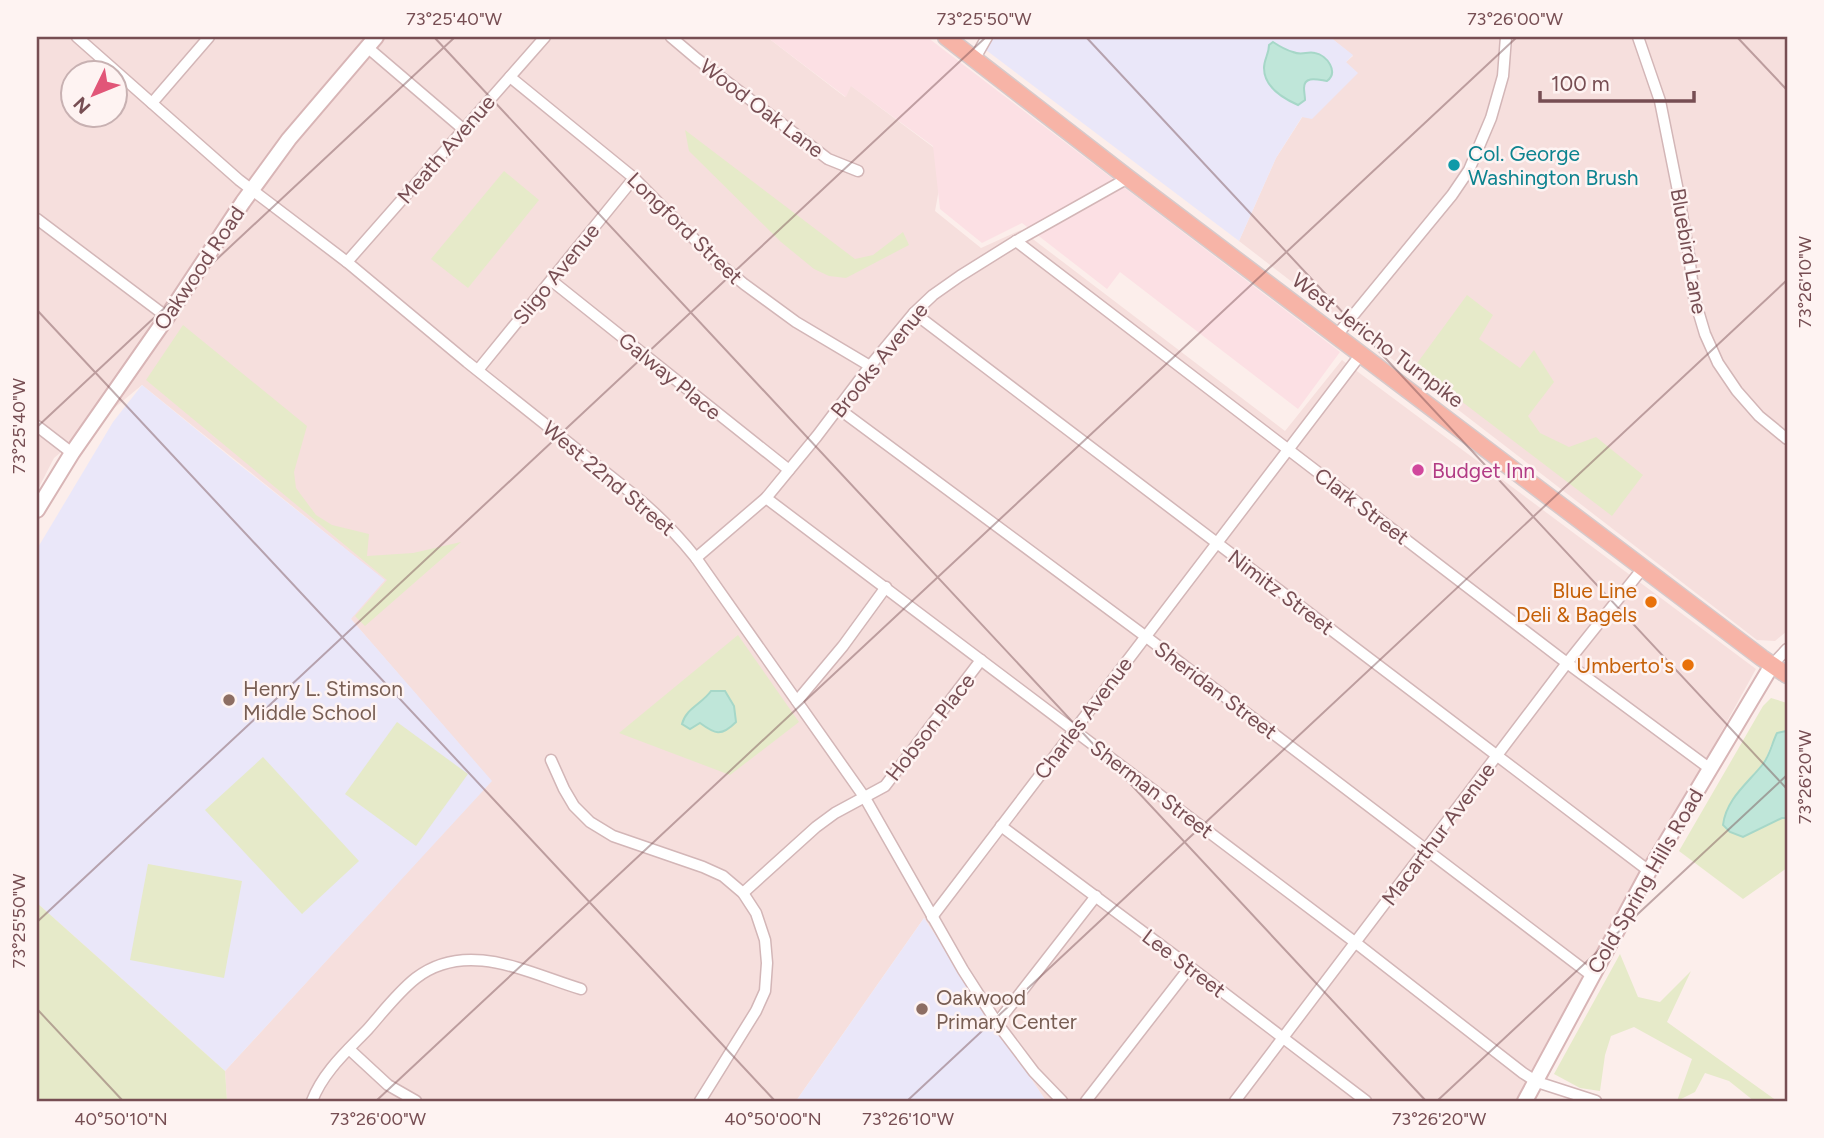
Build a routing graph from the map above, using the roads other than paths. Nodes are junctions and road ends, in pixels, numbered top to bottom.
1 (77, 37) edge
2 (209, 37) edge
3 (545, 37) edge
4 (671, 37) edge
5 (946, 37) edge
6 (986, 37) edge
7 (1506, 37) edge
8 (1638, 37) edge
9 (372, 42) edge
10 (975, 58) junction
11 (510, 77) junction
12 (152, 103) junction
13 (463, 129) junction
14 (858, 172) dead end
15 (1128, 177) junction
16 (634, 178) junction
17 (252, 190) junction
18 (37, 219) edge
19 (1016, 241) junction
20 (347, 262) junction
21 (552, 281) junction
22 (914, 313) junction
23 (167, 317) junction
24 (1337, 335) junction
25 (1361, 354) junction
26 (870, 366) junction
27 (478, 370) junction
28 (839, 409) junction
29 (37, 426) edge
30 (1787, 439) edge
31 (1288, 450) junction
32 (72, 453) junction
33 (789, 470) junction
34 (766, 498) junction
35 (37, 510) edge
36 (1216, 543) junction
37 (696, 558) junction
38 (1643, 568) junction
39 (886, 587) junction
40 (1145, 636) junction
41 (1787, 649) edge
42 (981, 660) junction
43 (1567, 663) junction
44 (1772, 665) junction
45 (1787, 675) edge
46 (797, 701) junction
47 (1074, 730) junction
48 (1497, 756) junction
49 (551, 760) dead end
50 (1709, 768) junction
51 (865, 798) junction
52 (1001, 826) junction
53 (1427, 850) junction
54 (1649, 871) junction
55 (743, 893) junction
56 (1096, 896) junction
57 (932, 916) junction
58 (1356, 943) junction
59 (1190, 967) junction
60 (1591, 975) junction
61 (581, 989) dead end
62 (997, 1023) junction
63 (1283, 1039) junction
64 (349, 1049) junction
65 (1537, 1082) junction
66 (312, 1101) edge
67 (416, 1101) edge
68 (700, 1101) edge
69 (1062, 1101) edge
70 (1086, 1101) edge
71 (1236, 1101) edge
72 (1366, 1101) edge
73 (1525, 1101) edge
74 (1596, 1101) edge

1 - 12 street, West 22nd Street
2 - 12 street
3 - 11 street, Meath Avenue
4 - 14 street, Wood Oak Lane
5 - 10 main road, West Jericho Turnpike
6 - 10 street
7 - 24 street
8 - 30 street, Bluebird Lane
9 - 13 street
9 - 17 main road, Oakwood Road
10 - 15 main road, West Jericho Turnpike
11 - 13 street, Meath Avenue
11 - 16 street, Longford Street
12 - 17 street, West 22nd Street
13 - 20 street, Meath Avenue
15 - 19 street, Brooks Avenue
15 - 24 main road, West Jericho Turnpike
16 - 21 street, Sligo Avenue
16 - 26 street, Longford Street
17 - 20 street, West 22nd Street
17 - 23 main road, Oakwood Road
18 - 23 street
19 - 22 street, Brooks Avenue
19 - 31 street, Clark Street
20 - 27 street, West 22nd Street
21 - 27 street, Sligo Avenue
21 - 33 street, Galway Place
22 - 26 street, Brooks Avenue
22 - 36 street, Nimitz Street
23 - 32 main road, Oakwood Road
24 - 25 main road, West Jericho Turnpike
25 - 31 street, Charles Avenue
25 - 38 main road, West Jericho Turnpike
26 - 28 street, Brooks Avenue
27 - 37 street, West 22nd Street
28 - 33 street, Brooks Avenue
28 - 40 street, Sheridan Street
29 - 32 street
31 - 36 street, Charles Avenue
31 - 43 street, Clark Street
32 - 35 main road, Oakwood Road
33 - 34 street, Brooks Avenue
34 - 37 street, Brooks Avenue
34 - 39 street, Sherman Street
36 - 40 street, Charles Avenue
36 - 48 street, Nimitz Street
37 - 46 street, West 22nd Street
38 - 43 street, Macarthur Avenue
38 - 44 main road, West Jericho Turnpike
39 - 42 street, Sherman Street
39 - 46 street
40 - 47 street, Charles Avenue
40 - 53 street, Sheridan Street
41 - 44 street
42 - 47 street, Sherman Street
42 - 51 street, Hobson Place
43 - 48 street, Macarthur Avenue
43 - 50 street, Clark Street
44 - 45 main road, West Jericho Turnpike
44 - 50 main road, Cold Spring Hills Road
46 - 51 street, West 22nd Street
47 - 52 street, Charles Avenue
47 - 58 street, Sherman Street
48 - 53 street, Macarthur Avenue
48 - 54 street, Nimitz Street
49 - 55 street
50 - 54 main road, Cold Spring Hills Road
51 - 55 street, Hobson Place
51 - 57 street, West 22nd Street
52 - 56 street, Lee Street
52 - 57 street, Charles Avenue
53 - 58 street, Macarthur Avenue
53 - 60 street, Sheridan Street
54 - 60 main road, Cold Spring Hills Road
55 - 68 street
56 - 59 street, Lee Street
56 - 62 street
57 - 62 street, West 22nd Street
58 - 63 street, Macarthur Avenue
58 - 65 street, Sherman Street
59 - 63 street, Lee Street
59 - 70 street
60 - 65 main road, Cold Spring Hills Road
61 - 64 street
62 - 69 street, West 22nd Street
63 - 71 street, Macarthur Avenue
63 - 72 street, Lee Street
64 - 66 street
64 - 67 street
65 - 73 main road, Cold Spring Hills Road
65 - 74 street, Sherman Street

